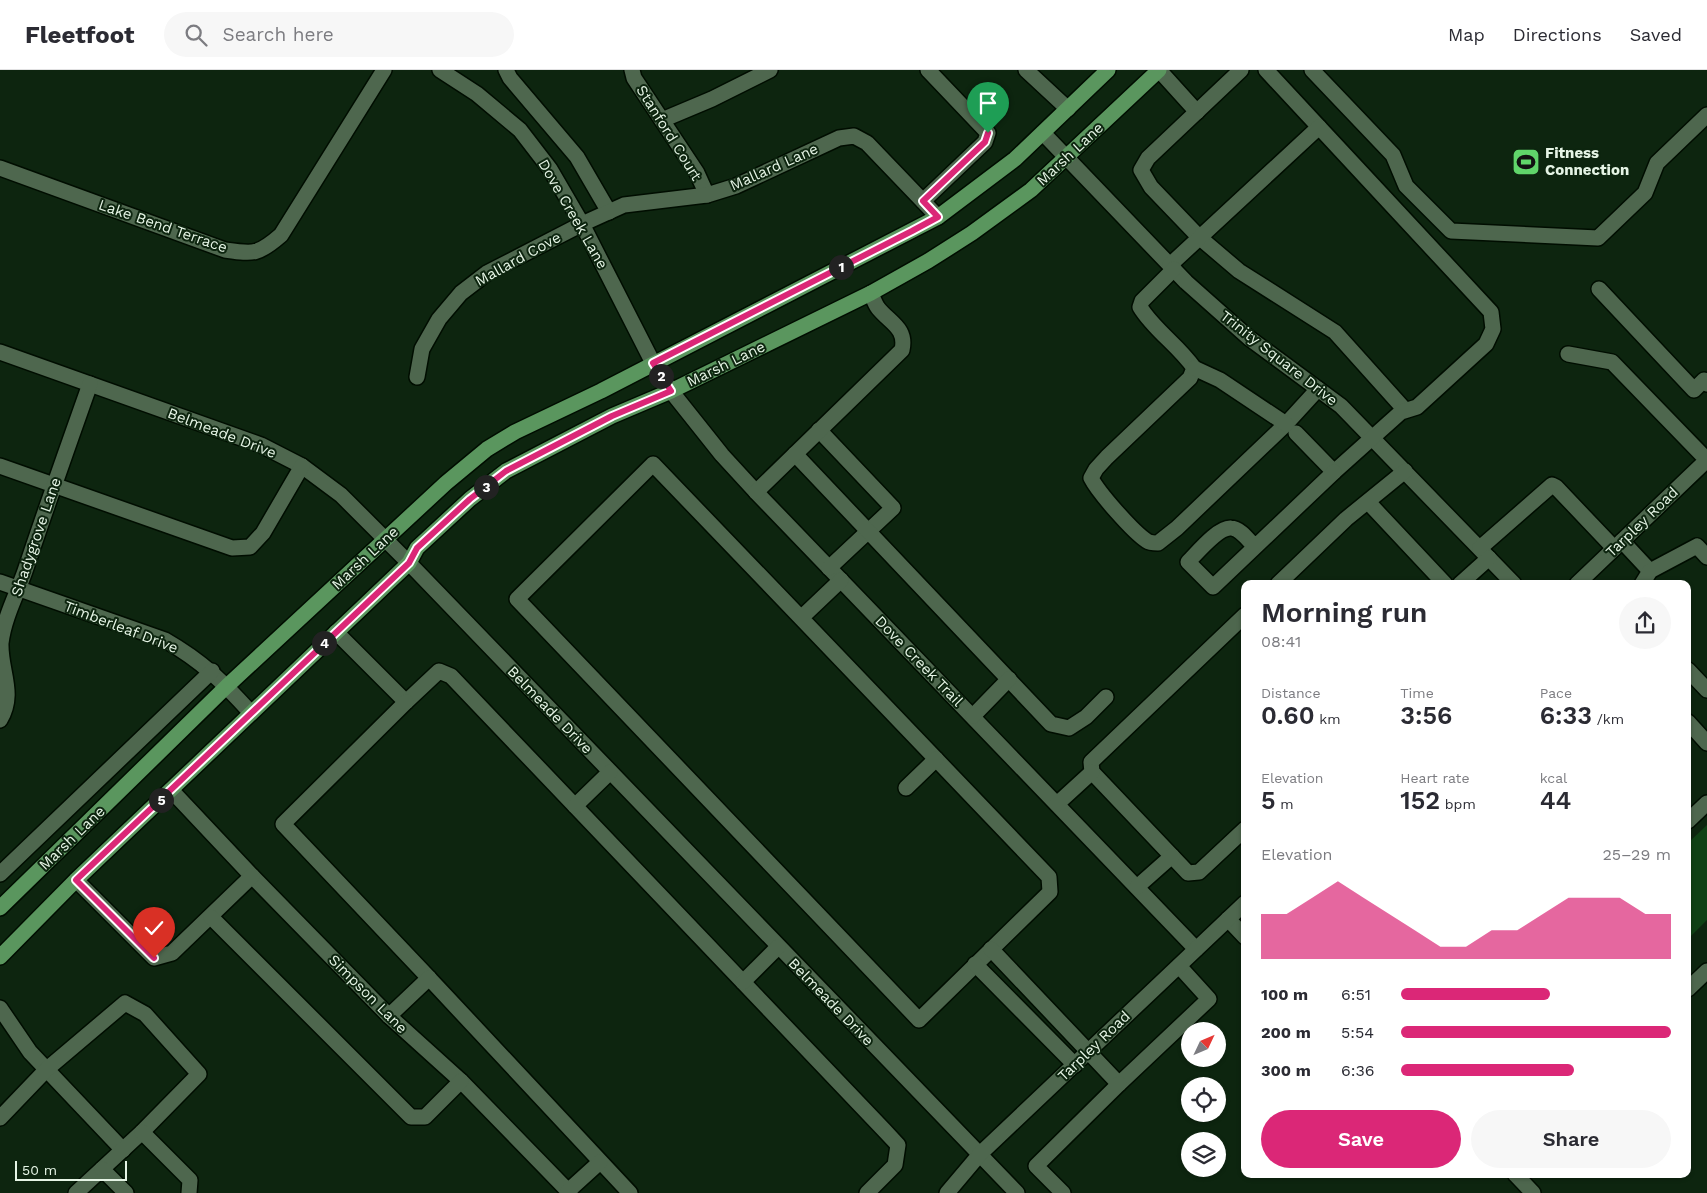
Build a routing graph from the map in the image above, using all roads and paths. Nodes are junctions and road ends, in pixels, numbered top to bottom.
1 (384, 70) edge
2 (440, 70) edge
3 (506, 70) edge
4 (632, 70) edge
5 (770, 70) edge
6 (928, 70) edge
7 (1026, 70) edge
8 (1108, 70) edge
9 (1159, 70) edge
10 (1241, 70) edge
11 (1266, 70) edge
12 (1312, 70) edge
13 (1068, 109) junction
14 (1197, 112) junction
15 (1707, 115) edge
16 (662, 120) junction
17 (1319, 127) junction
18 (1044, 133) junction
19 (1066, 158) junction
20 (0, 168) edge
21 (707, 195) junction
22 (923, 201) junction
23 (609, 212) junction
24 (938, 217) junction
25 (582, 224) junction
26 (1199, 237) junction
27 (1172, 267) junction
28 (1599, 289) dead end
29 (871, 293) junction
30 (0, 352) edge
31 (1568, 354) dead end
32 (653, 363) junction
33 (1194, 368) junction
34 (417, 377) dead end
35 (90, 384) junction
36 (1707, 384) edge
37 (1318, 389) junction
38 (671, 391) junction
39 (1405, 410) junction
40 (1291, 429) junction
41 (819, 430) junction
42 (1372, 436) junction
43 (795, 454) junction
44 (1707, 460) edge
45 (0, 466) edge
46 (302, 466) junction
47 (1405, 471) junction
48 (1334, 472) junction
49 (53, 486) junction
50 (756, 492) junction
51 (1368, 502) junction
52 (868, 530) junction
53 (385, 540) junction
54 (1618, 545) junction
55 (1256, 547) dead end
56 (1484, 553) junction
57 (1707, 557) edge
58 (409, 563) junction
59 (829, 568) junction
60 (1646, 577) edge
61 (841, 580) junction
62 (1282, 580) edge
63 (1441, 580) edge
64 (1463, 580) edge
65 (1510, 580) edge
66 (1581, 580) edge
67 (0, 582) edge
68 (19, 589) junction
69 (801, 618) junction
70 (1241, 619) edge
71 (336, 632) junction
72 (212, 671) junction
73 (1691, 673) edge
74 (1009, 680) junction
75 (226, 686) junction
76 (1707, 690) edge
77 (1106, 697) dead end
78 (406, 702) junction
79 (251, 713) junction
80 (972, 716) junction
81 (0, 720) edge
82 (1691, 725) edge
83 (1707, 743) edge
84 (936, 759) junction
85 (610, 772) junction
86 (1092, 772) junction
87 (906, 788) dead end
88 (171, 790) junction
89 (1707, 803) edge
90 (1057, 804) junction
91 (575, 806) junction
92 (1691, 818) edge
93 (1241, 833) edge
94 (1172, 856) junction
95 (0, 874) edge
96 (252, 876) junction
97 (76, 880) junction
98 (1137, 888) junction
99 (1241, 907) edge
100 (0, 908) edge
101 (211, 917) junction
102 (1228, 919) junction
103 (1241, 933) edge
104 (778, 947) junction
105 (991, 949) junction
106 (1196, 949) junction
107 (0, 957) edge
108 (975, 964) junction
109 (1179, 966) junction
110 (1707, 970) edge
111 (429, 978) junction
112 (743, 982) junction
113 (1691, 986) edge
114 (0, 1008) edge
115 (389, 1016) junction
116 (1088, 1051) junction
117 (1074, 1065) junction
118 (47, 1069) junction
119 (461, 1081) junction
120 (1118, 1084) junction
121 (0, 1118) edge
122 (142, 1132) junction
123 (123, 1150) junction
124 (980, 1154) junction
125 (600, 1162) junction
126 (102, 1169) junction
127 (1519, 1178) edge
128 (569, 1192) edge
129 (76, 1193) edge
130 (126, 1193) edge
131 (189, 1193) edge
132 (630, 1193) edge
133 (867, 1193) edge
134 (947, 1193) edge
135 (1017, 1193) edge
136 (1063, 1193) edge
137 (1533, 1193) edge

1 - 20 street, Lake Bend Terrace
2 - 25 street, Dove Creek Lane
3 - 23 street
4 - 16 street, Stanford Court
5 - 16 street
6 - 22 street
7 - 13 street
8 - 13 main road, Marsh Lane
9 - 14 street
9 - 19 main road, Marsh Lane
10 - 14 street
11 - 17 street
12 - 15 street
13 - 18 main road, Marsh Lane
14 - 26 street
16 - 21 street, Stanford Court
17 - 26 street
17 - 39 street
18 - 19 street, Trinity Square Drive
18 - 24 main road, Marsh Lane
19 - 27 street, Trinity Square Drive
19 - 29 main road, Marsh Lane
21 - 22 street, Mallard Lane
21 - 23 street, Mallard Lane
22 - 24 street, Mallard Lane
23 - 25 street, Mallard Lane
24 - 32 main road, Marsh Lane
25 - 32 street, Dove Creek Lane
25 - 34 street, Mallard Cove
26 - 27 street
26 - 39 street
27 - 33 street
27 - 37 street, Trinity Square Drive
28 - 36 street
29 - 38 main road, Marsh Lane
29 - 41 street
30 - 35 street, Belmeade Drive
31 - 44 street
32 - 38 street, Dove Creek Trail
32 - 53 main road, Marsh Lane
33 - 40 street
33 - 40 street
35 - 46 street, Belmeade Drive
35 - 49 street, Shadygrove Lane
37 - 40 street
37 - 42 street, Trinity Square Drive
38 - 50 street, Dove Creek Trail
38 - 58 main road, Marsh Lane
39 - 42 street
40 - 48 street
41 - 43 street
41 - 52 street
42 - 47 street, Trinity Square Drive
42 - 48 street
43 - 50 street
43 - 52 street
44 - 54 street, Tarpley Road
45 - 49 street
46 - 49 street
46 - 53 street, Belmeade Drive
47 - 51 street
47 - 56 street, Trinity Square Drive
48 - 55 street
49 - 68 street, Shadygrove Lane
50 - 59 street, Dove Creek Trail
51 - 62 street
51 - 63 street
52 - 59 street
52 - 74 street
53 - 58 street, Belmeade Drive
53 - 75 main road, Marsh Lane
54 - 56 street
54 - 60 street
54 - 66 street, Tarpley Road
56 - 64 street
56 - 65 street, Trinity Square Drive
57 - 60 street
58 - 71 main road, Marsh Lane
58 - 85 street, Belmeade Drive
59 - 61 street, Dove Creek Trail
61 - 69 street
61 - 80 street, Dove Creek Trail
67 - 68 street, Timberleaf Drive
68 - 72 street, Timberleaf Drive
68 - 81 street, Shadygrove Lane
69 - 84 street
69 - 108 street
70 - 86 street
71 - 78 street
71 - 79 main road, Marsh Lane
72 - 75 street, Timberleaf Drive
72 - 95 street
73 - 76 street
74 - 77 street
74 - 80 street
75 - 79 street, Timberleaf Drive
75 - 100 main road, Marsh Lane
78 - 91 street
78 - 111 street
79 - 88 main road, Marsh Lane
80 - 90 street, Dove Creek Trail
82 - 83 street
84 - 87 street
84 - 105 street
85 - 91 street
85 - 104 street, Belmeade Drive
86 - 90 street
86 - 94 street
88 - 96 street, Simpson Lane
88 - 97 main road, Marsh Lane
89 - 92 street
90 - 98 street, Dove Creek Trail
91 - 112 street
93 - 94 street
94 - 98 street
96 - 101 street
96 - 115 street, Simpson Lane
97 - 101 street
97 - 107 main road, Marsh Lane
98 - 106 street, Dove Creek Trail
99 - 102 street, Tarpley Road
101 - 119 street
102 - 103 street
102 - 106 street, Tarpley Road
104 - 112 street
104 - 124 street, Belmeade Drive
105 - 108 street
105 - 116 street
106 - 109 street, Tarpley Road
108 - 117 street
109 - 116 street, Tarpley Road
109 - 120 street
110 - 113 street
111 - 115 street
111 - 125 street
112 - 133 street
114 - 118 street
115 - 119 street, Simpson Lane
116 - 117 street, Tarpley Road
116 - 120 street
117 - 124 street, Tarpley Road
118 - 121 street
118 - 122 street
118 - 123 street
119 - 128 street, Simpson Lane
120 - 136 street
122 - 123 street
122 - 131 street
123 - 126 street
124 - 134 street, Tarpley Road
124 - 135 street, Belmeade Drive
125 - 128 street
125 - 132 street
126 - 129 street
126 - 130 street
127 - 137 street

